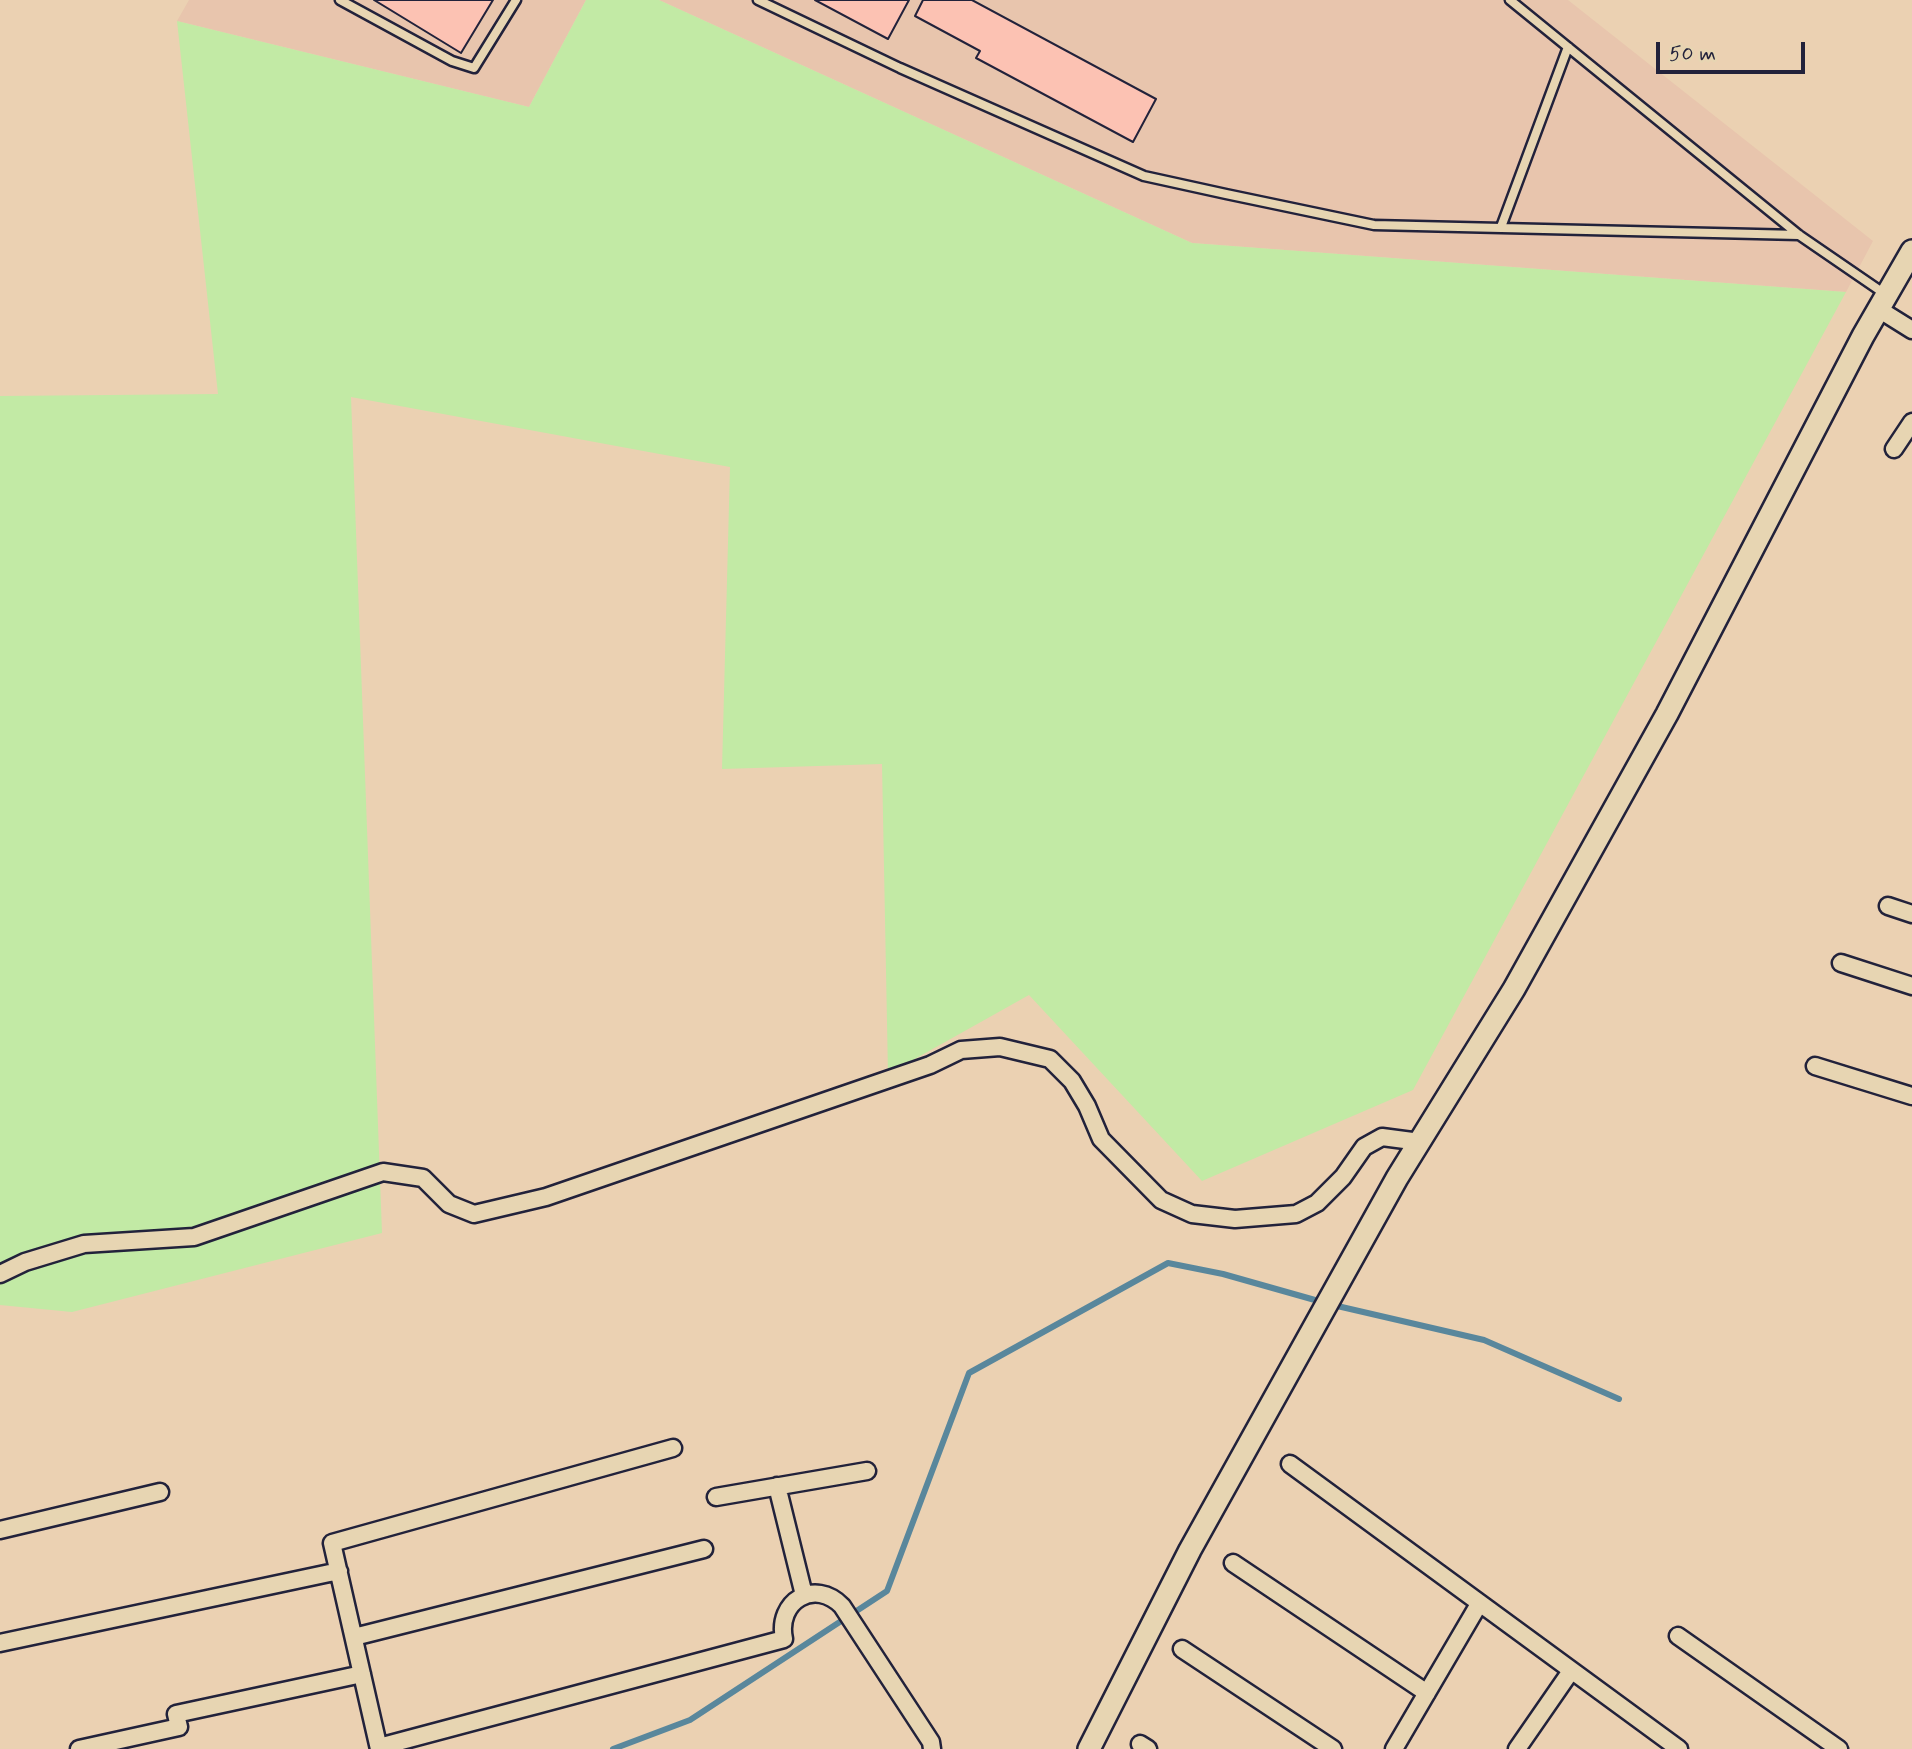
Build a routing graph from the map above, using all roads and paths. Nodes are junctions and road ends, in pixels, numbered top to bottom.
1 (340, 0) edge
2 (516, 0) edge
3 (758, 0) edge
4 (1510, 0) edge
5 (1568, 47) junction
6 (1502, 228) junction
7 (1799, 235) junction
8 (1912, 251) edge
9 (1884, 303) junction
10 (1912, 330) edge
11 (1912, 422) edge
12 (1894, 449) dead end
13 (1888, 906) dead end
14 (1912, 914) edge
15 (1841, 962) dead end
16 (1912, 986) edge
17 (1815, 1066) dead end
18 (1912, 1096) edge
19 (1420, 1142) junction
20 (0, 1274) edge
21 (673, 1448) dead end
22 (1290, 1464) dead end
23 (867, 1471) dead end
24 (777, 1486) junction
25 (160, 1492) dead end
26 (716, 1497) dead end
27 (0, 1530) edge
28 (704, 1549) dead end
29 (1233, 1563) dead end
30 (339, 1571) junction
31 (804, 1595) junction
32 (1479, 1604) junction
33 (1678, 1636) dead end
34 (354, 1637) junction
35 (0, 1643) edge
36 (1182, 1649) dead end
37 (1571, 1671) junction
38 (362, 1674) junction
39 (1427, 1693) junction
40 (379, 1748) edge
41 (79, 1749) edge
42 (932, 1749) edge
43 (1089, 1749) edge
44 (1333, 1749) edge
45 (1394, 1749) edge
46 (1517, 1749) edge
47 (1679, 1749) edge
48 (1839, 1749) edge

1 - 2 lane
3 - 6 lane
4 - 5 lane
5 - 6 lane
5 - 7 lane
6 - 7 lane
7 - 9 lane
8 - 9 street
9 - 10 street
9 - 19 street
11 - 12 street
13 - 14 street
15 - 16 street
17 - 18 street
19 - 20 street
19 - 43 street
21 - 30 street
22 - 32 street
23 - 24 street
24 - 26 street
24 - 31 street
25 - 27 street
28 - 34 street
29 - 39 street
30 - 34 street
30 - 35 street
31 - 40 street
31 - 42 street
32 - 37 street
32 - 39 street
33 - 48 street
34 - 38 street
36 - 44 street
37 - 46 street
37 - 47 street
38 - 40 street
38 - 41 street
39 - 45 street

